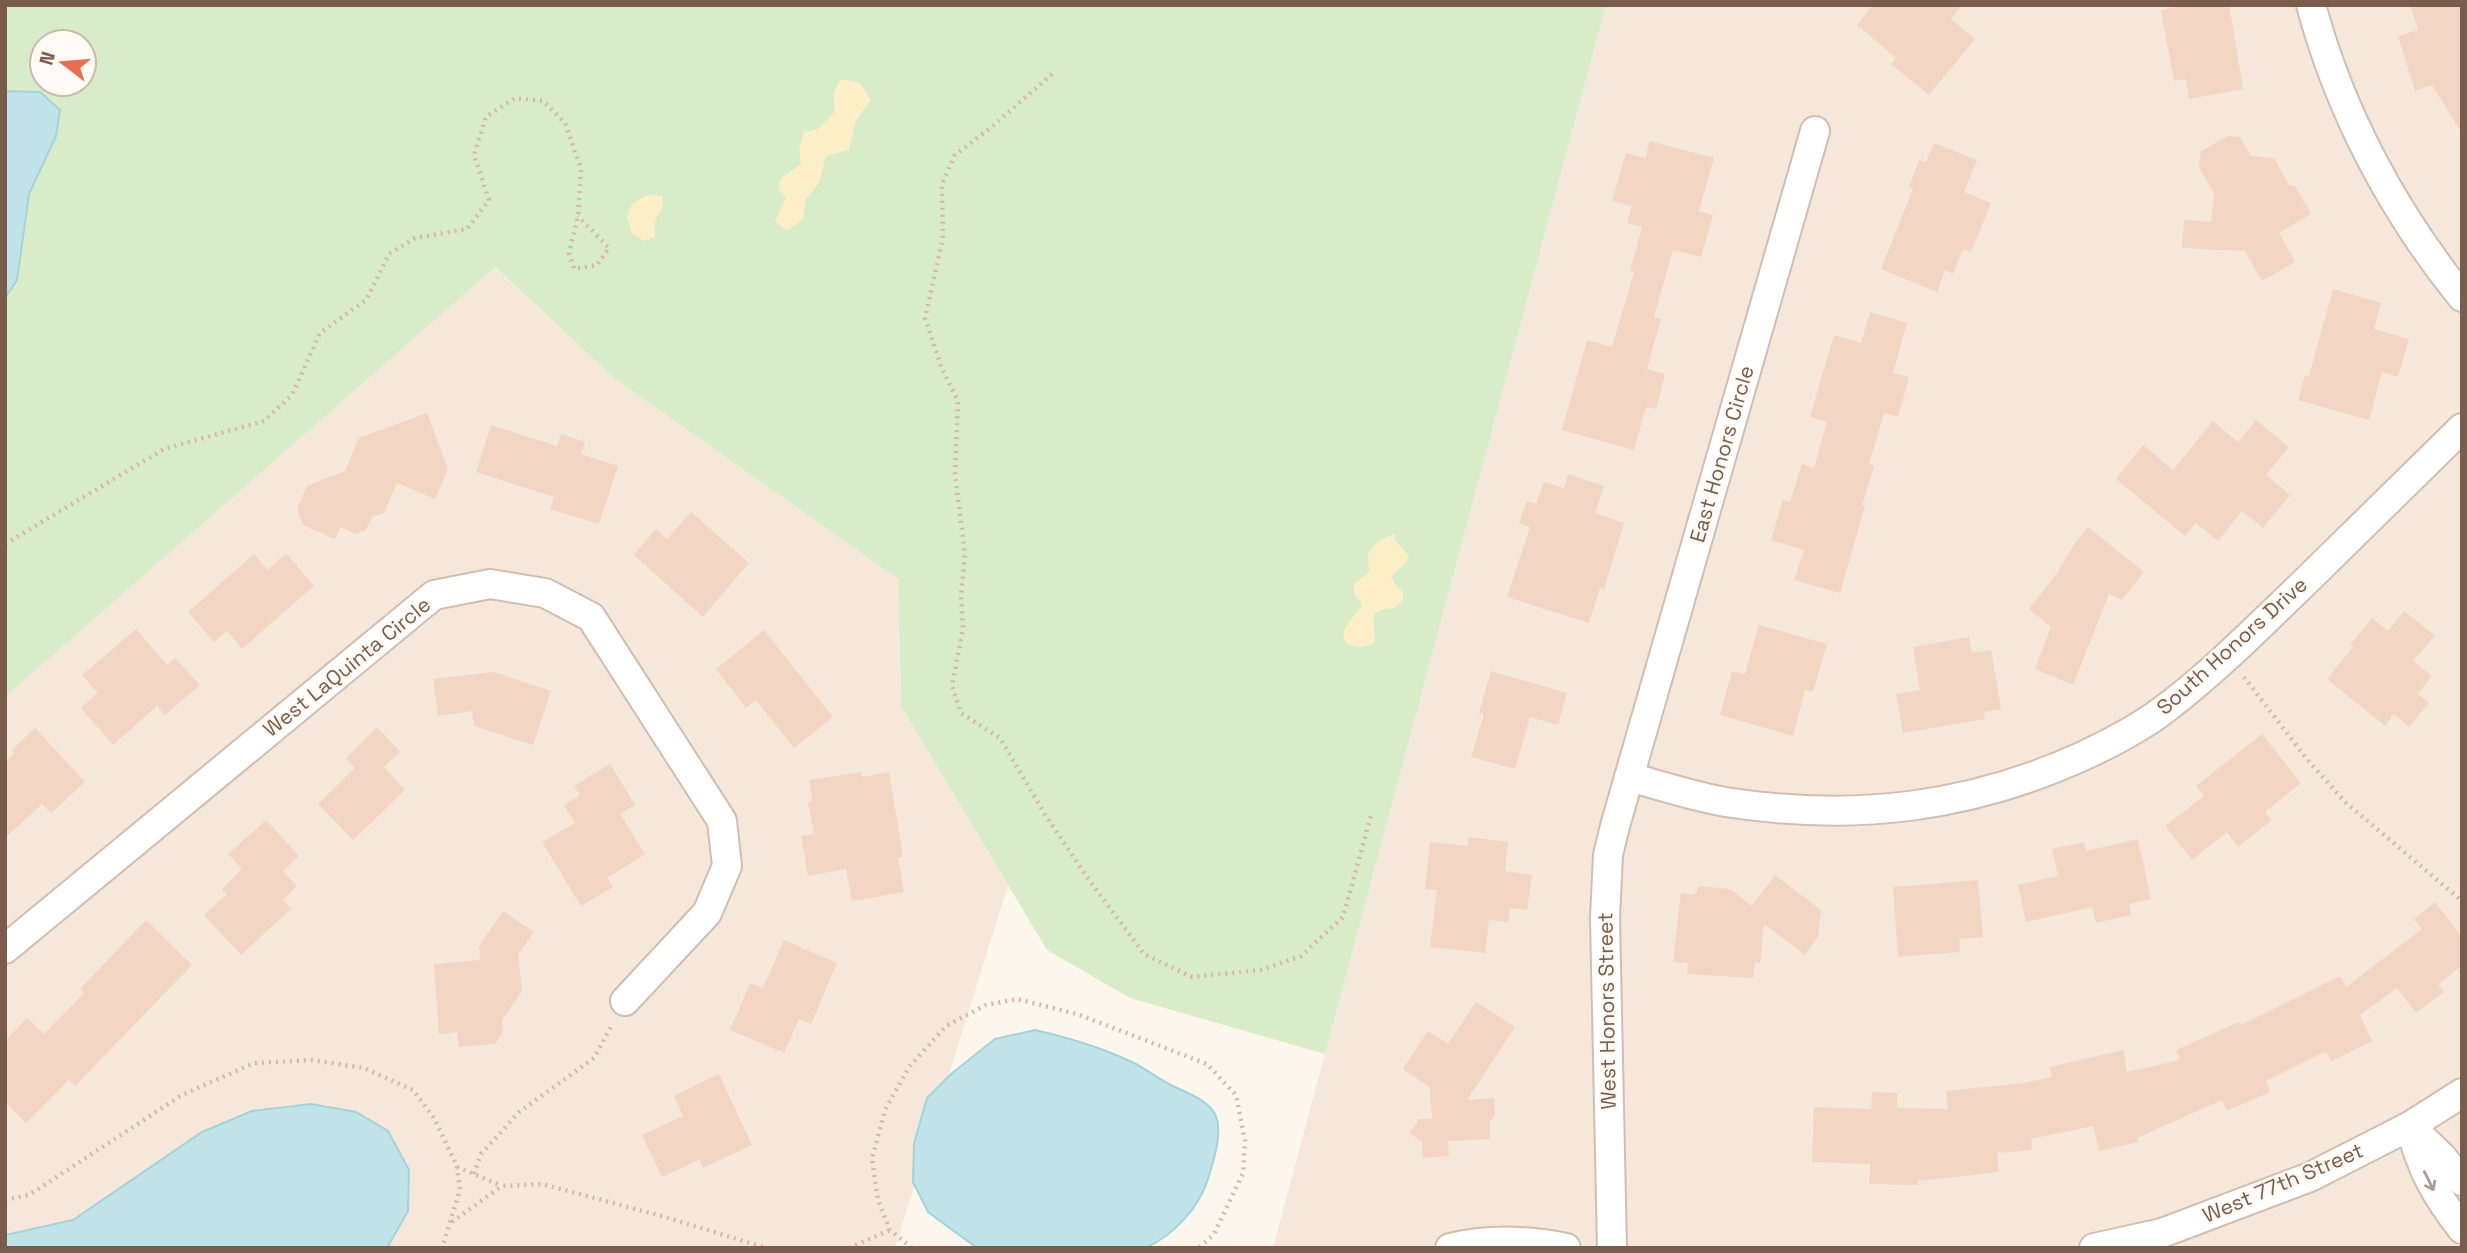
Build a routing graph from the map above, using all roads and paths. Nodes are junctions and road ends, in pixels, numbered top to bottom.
1 (2311, 5) edge
2 (1052, 74) dead end
3 (1815, 131) dead end
4 (578, 215) junction
5 (2462, 297) edge
6 (2462, 428) edge
7 (5, 544) edge
8 (2228, 655) junction
9 (1629, 777) junction
10 (1372, 811) dead end
11 (2462, 901) edge
12 (5, 949) edge
13 (625, 1001) joint
14 (2462, 1093) edge
15 (2410, 1126) junction
16 (457, 1166) junction
17 (474, 1174) junction
18 (2462, 1181) edge
19 (502, 1186) junction
20 (5, 1200) edge
21 (452, 1222) junction
22 (2462, 1229) edge
23 (890, 1230) junction
24 (442, 1248) edge
25 (766, 1248) edge
26 (849, 1248) edge
27 (912, 1248) edge
28 (1199, 1248) edge
29 (1450, 1248) edge
30 (1566, 1248) edge
31 (1612, 1248) edge
32 (2094, 1248) edge

1 - 5 street
2 - 10 path
3 - 9 street, East Honors Circle
4 - 4 path
4 - 7 path
6 - 8 street, South Honors Drive
8 - 9 street, South Honors Drive
8 - 11 path
9 - 31 street, West Honors Street
12 - 13 street, West LaQuinta Circle
13 - 17 path
14 - 15 street, West 77th Street
15 - 18 street
15 -> 22 street
15 - 32 street, West 77th Street
16 - 17 path
16 - 20 path
16 - 21 path
17 - 19 path
19 - 21 path
19 - 25 path
21 - 24 path
23 - 26 path
23 - 27 path
23 - 28 path
29 - 30 street

